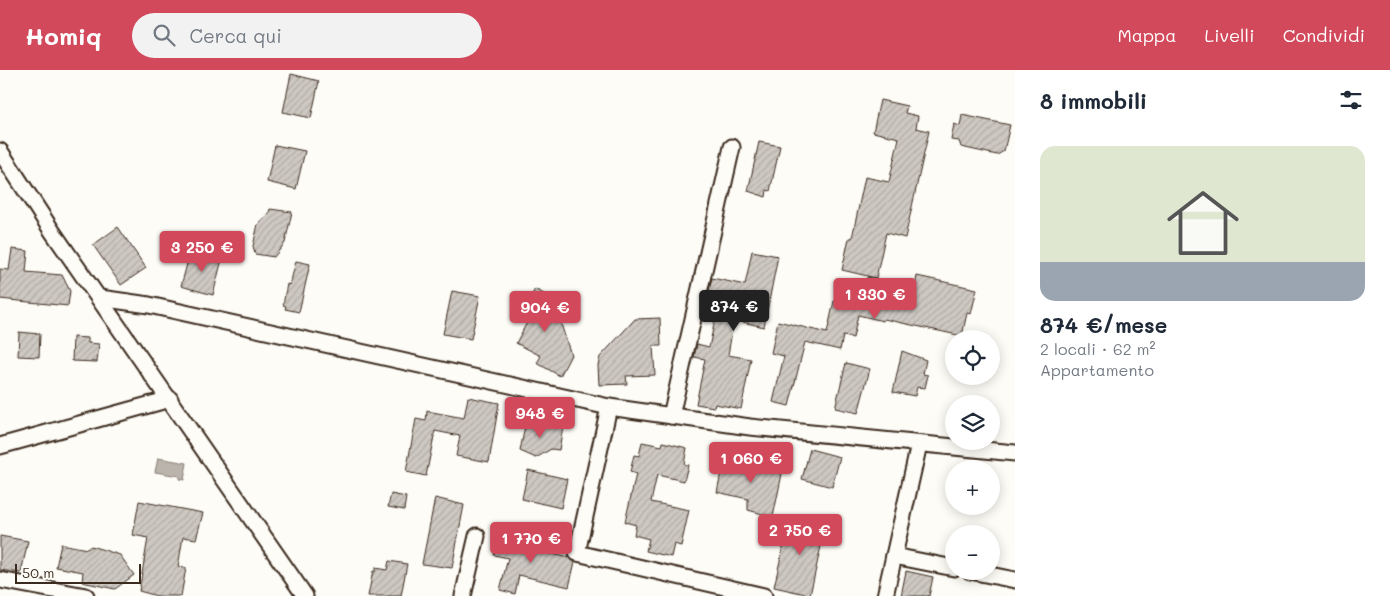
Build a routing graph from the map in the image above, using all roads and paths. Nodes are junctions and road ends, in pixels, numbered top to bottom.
1 (732, 147) dead end
2 (0, 151) edge
3 (100, 298) junction
4 (170, 399) junction
5 (609, 407) junction
6 (671, 416) junction
7 (919, 444) junction
8 (0, 446) edge
9 (1015, 452) edge
10 (477, 536) dead end
11 (894, 556) junction
12 (945, 566) edge
13 (1000, 577) edge
14 (0, 580) edge
15 (1015, 580) edge
16 (86, 596) edge
17 (305, 596) edge
18 (463, 596) edge
19 (764, 596) edge
20 (885, 596) edge

1 - 6 street
2 - 3 street
3 - 4 street
3 - 5 street
4 - 8 street
4 - 17 street
5 - 6 street
5 - 19 street
6 - 7 street
7 - 9 street
7 - 11 street
10 - 18 street
11 - 12 street
11 - 20 street
13 - 15 street
14 - 16 street

